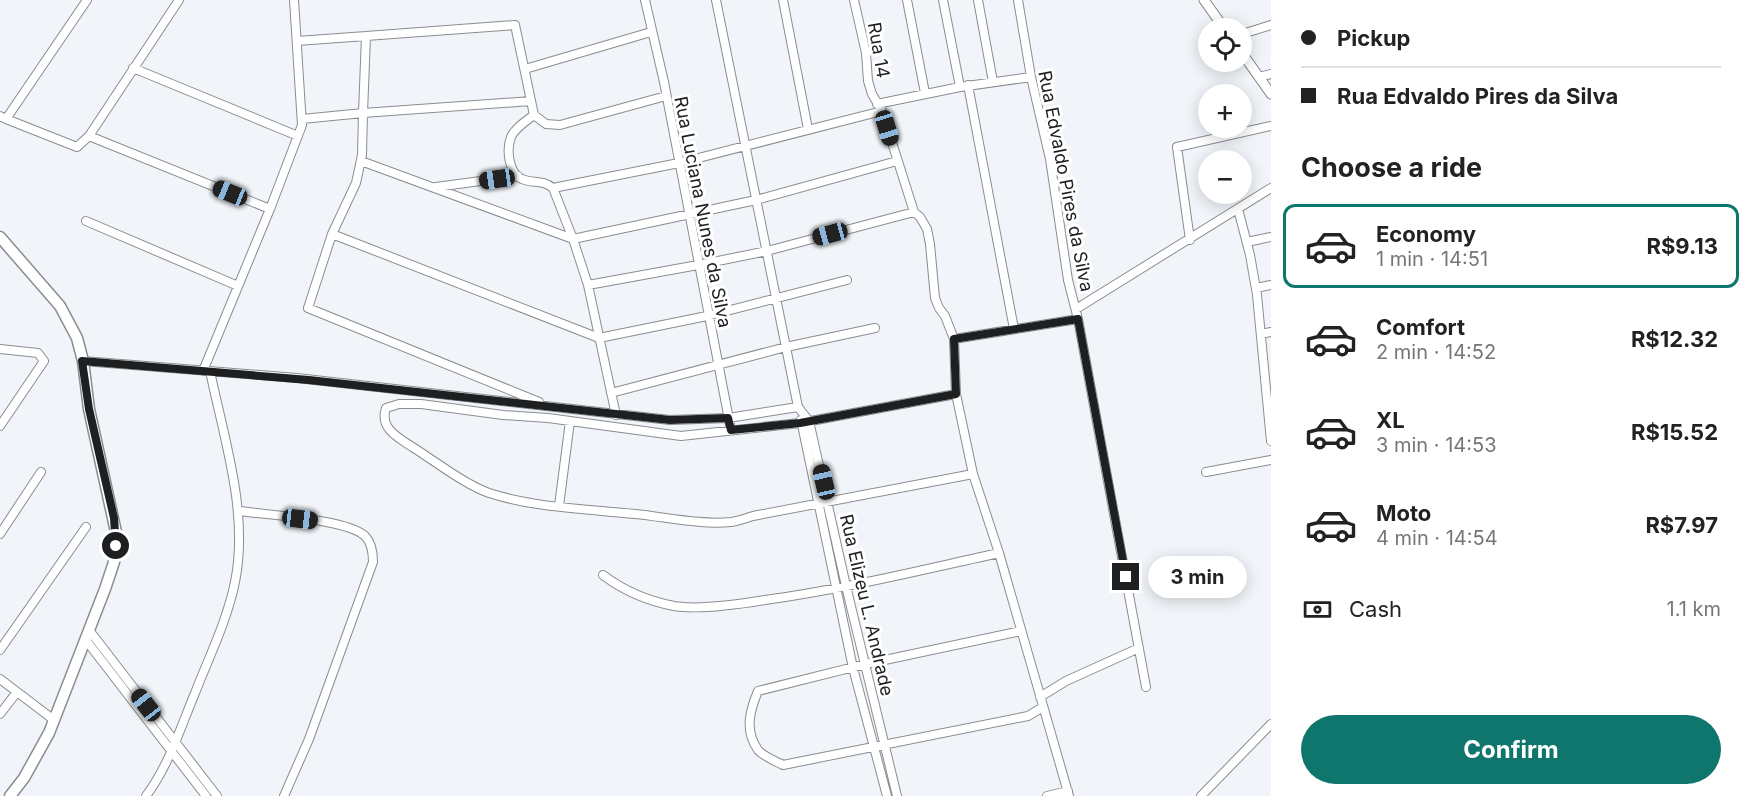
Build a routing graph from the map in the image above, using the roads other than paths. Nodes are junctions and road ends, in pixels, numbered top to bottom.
1 (87, 0) edge
2 (179, 0) edge
3 (294, 0) edge
4 (645, 0) edge
5 (716, 0) edge
6 (783, 0) edge
7 (854, 0) edge
8 (907, 0) edge
9 (943, 0) edge
10 (978, 0) edge
11 (1018, 0) edge
12 (1204, 0) edge
13 (1217, 18) edge
14 (1271, 26) edge
15 (1252, 31) edge
16 (651, 32) junction
17 (366, 36) junction
18 (297, 41) junction
19 (1252, 67) edge
20 (133, 68) junction
21 (525, 69) junction
22 (1271, 74) edge
23 (1031, 77) junction
24 (1259, 77) junction
25 (993, 82) junction
26 (964, 86) junction
27 (925, 93) junction
28 (1271, 94) edge
29 (666, 96) junction
30 (531, 100) junction
31 (880, 107) junction
32 (363, 113) junction
33 (534, 115) junction
34 (3, 118) edge
35 (302, 118) junction
36 (1271, 126) edge
37 (808, 129) junction
38 (89, 136) junction
39 (298, 136) junction
40 (745, 147) junction
41 (361, 160) junction
42 (897, 160) junction
43 (679, 163) junction
44 (518, 176) junction
45 (435, 188) junction
46 (553, 188) junction
47 (1271, 188) edge
48 (756, 201) junction
49 (270, 209) junction
50 (1238, 209) junction
51 (914, 212) junction
52 (689, 215) junction
53 (86, 221) dead end
54 (332, 234) junction
55 (0, 237) edge
56 (1271, 237) edge
57 (573, 239) junction
58 (1190, 240) junction
59 (1247, 242) junction
60 (767, 251) junction
61 (698, 265) junction
62 (847, 279) dead end
63 (588, 285) junction
64 (1271, 285) edge
65 (238, 286) junction
66 (1256, 288) junction
67 (775, 298) junction
68 (1076, 309) junction
69 (708, 316) junction
70 (1078, 319) junction
71 (875, 328) dead end
72 (1014, 329) junction
73 (1271, 332) edge
74 (1261, 334) junction
75 (599, 338) junction
76 (954, 339) junction
77 (786, 347) junction
78 (0, 348) edge
79 (82, 361) junction
80 (718, 366) junction
81 (207, 371) junction
82 (1267, 373) edge
83 (611, 393) junction
84 (956, 394) junction
85 (549, 406) junction
86 (800, 410) junction
87 (616, 415) junction
88 (728, 418) junction
89 (570, 421) junction
90 (809, 421) junction
91 (800, 423) junction
92 (0, 426) edge
93 (731, 430) junction
94 (1271, 441) edge
95 (1271, 460) edge
96 (41, 472) dead end
97 (1206, 472) dead end
98 (973, 474) junction
99 (828, 502) junction
100 (817, 504) junction
101 (559, 506) junction
102 (240, 511) junction
103 (86, 527) dead end
104 (0, 534) edge
105 (999, 553) junction
106 (603, 575) dead end
107 (846, 586) junction
108 (835, 588) junction
109 (1021, 631) junction
110 (87, 634) junction
111 (1139, 648) junction
112 (0, 650) edge
113 (866, 664) junction
114 (853, 668) junction
115 (0, 679) edge
116 (1146, 687) dead end
117 (17, 692) junction
118 (1040, 697) junction
119 (1043, 707) junction
120 (0, 714) edge
121 (54, 720) junction
122 (1271, 724) edge
123 (175, 742) junction
124 (885, 743) junction
125 (873, 746) junction
126 (172, 752) junction
127 (1068, 794) edge
128 (10, 796) edge
129 (146, 796) edge
130 (206, 796) edge
131 (217, 796) edge
132 (284, 796) edge
133 (886, 796) edge
134 (897, 796) edge
135 (1047, 796) edge
136 (1201, 796) edge

1 - 34 street
2 - 20 street
3 - 18 street
4 - 16 street, Rua Luciana Nunes da Silva
5 - 40 street
6 - 37 street
7 - 31 street, Rua 14
8 - 27 street
9 - 26 street
10 - 25 street
11 - 23 street, Rua Edvaldo Pires da Silva
12 - 13 street
14 - 15 street
16 - 21 street
16 - 29 street, Rua Luciana Nunes da Silva
17 - 18 street
17 - 21 street
17 - 32 street
18 - 35 street
19 - 24 street
20 - 38 street
20 - 39 street
21 - 30 street
22 - 24 street
23 - 25 street
23 - 68 street, Rua Edvaldo Pires da Silva
24 - 28 street
25 - 26 street
26 - 27 street
26 - 72 street
27 - 31 street
29 - 33 street
29 - 43 street, Rua Luciana Nunes da Silva
30 - 32 street
30 - 33 street
31 - 37 street
31 - 42 street, Rua 14
32 - 35 street
32 - 41 street
33 - 44 street
34 - 38 street
35 - 39 street
36 - 58 street
37 - 40 street
38 - 49 street
39 - 49 street
40 - 43 street
40 - 48 street
41 - 45 street
41 - 54 street
42 - 48 street
42 - 51 street, Rua 14
43 - 46 street
43 - 52 street, Rua Luciana Nunes da Silva
44 - 45 street
44 - 46 street
45 - 57 street
46 - 57 street
47 - 50 street
48 - 52 street
48 - 60 street
49 - 65 street
50 - 58 street
50 - 59 street
51 - 60 street
51 - 76 street, Rua 14
52 - 57 street
52 - 61 street, Rua Luciana Nunes da Silva
53 - 65 street
54 - 75 street
54 - 85 street
55 - 79 main road
56 - 59 street
57 - 63 street
58 - 68 street
59 - 66 street
60 - 61 street
60 - 67 street
61 - 63 street
61 - 69 street, Rua Luciana Nunes da Silva
62 - 67 street
63 - 75 street
64 - 66 street
65 - 81 street
66 - 74 street
67 - 69 street
67 - 77 street
68 - 70 street, Rua Edvaldo Pires da Silva
69 - 75 street
69 - 80 street, Rua Luciana Nunes da Silva
70 - 72 street
70 - 111 street, Rua Edvaldo Pires da Silva
71 - 77 street
72 - 76 street
73 - 74 street
74 - 82 street
75 - 83 street
76 - 84 street
77 - 80 street
77 - 86 street
78 - 92 street
79 - 81 street
79 - 110 main road
80 - 83 street
80 - 88 street, Rua Luciana Nunes da Silva
81 - 85 street
81 - 102 street
82 - 94 street
83 - 87 street
84 - 90 street
84 - 98 street
85 - 87 street
86 - 88 street
86 - 90 street
86 - 91 street
87 - 88 street
88 - 93 street, Rua Luciana Nunes da Silva
89 - 93 street
89 - 101 street
89 - 101 street
90 - 91 street
90 - 99 street, Rua Elizeu L. Andrade
91 - 93 street
91 - 100 street, Rua Elizeu L. Andrade
95 - 97 street
96 - 104 street
98 - 99 street
98 - 105 street
99 - 100 street
99 - 107 street, Rua Elizeu L. Andrade
100 - 101 street
100 - 108 street, Rua Elizeu L. Andrade
102 - 123 street
102 - 132 street
103 - 112 street
105 - 107 street
105 - 109 street
106 - 108 street
107 - 108 street
107 - 113 street, Rua Elizeu L. Andrade
108 - 114 street, Rua Elizeu L. Andrade
109 - 113 street
109 - 118 street
110 - 121 main road
110 - 123 street
110 - 126 street
111 - 116 street, Rua Edvaldo Pires da Silva
111 - 118 street
113 - 114 street
113 - 124 street, Rua Elizeu L. Andrade
114 - 125 street, Rua Elizeu L. Andrade
114 - 125 street
115 - 117 street
117 - 120 street
117 - 121 street
118 - 119 street
119 - 124 street
119 - 127 street
121 - 128 main road
122 - 136 street
123 - 126 street
123 - 131 street
124 - 125 street
124 - 134 street, Rua Elizeu L. Andrade
125 - 133 street, Rua Elizeu L. Andrade
126 - 129 street
126 - 130 street
127 - 135 street

